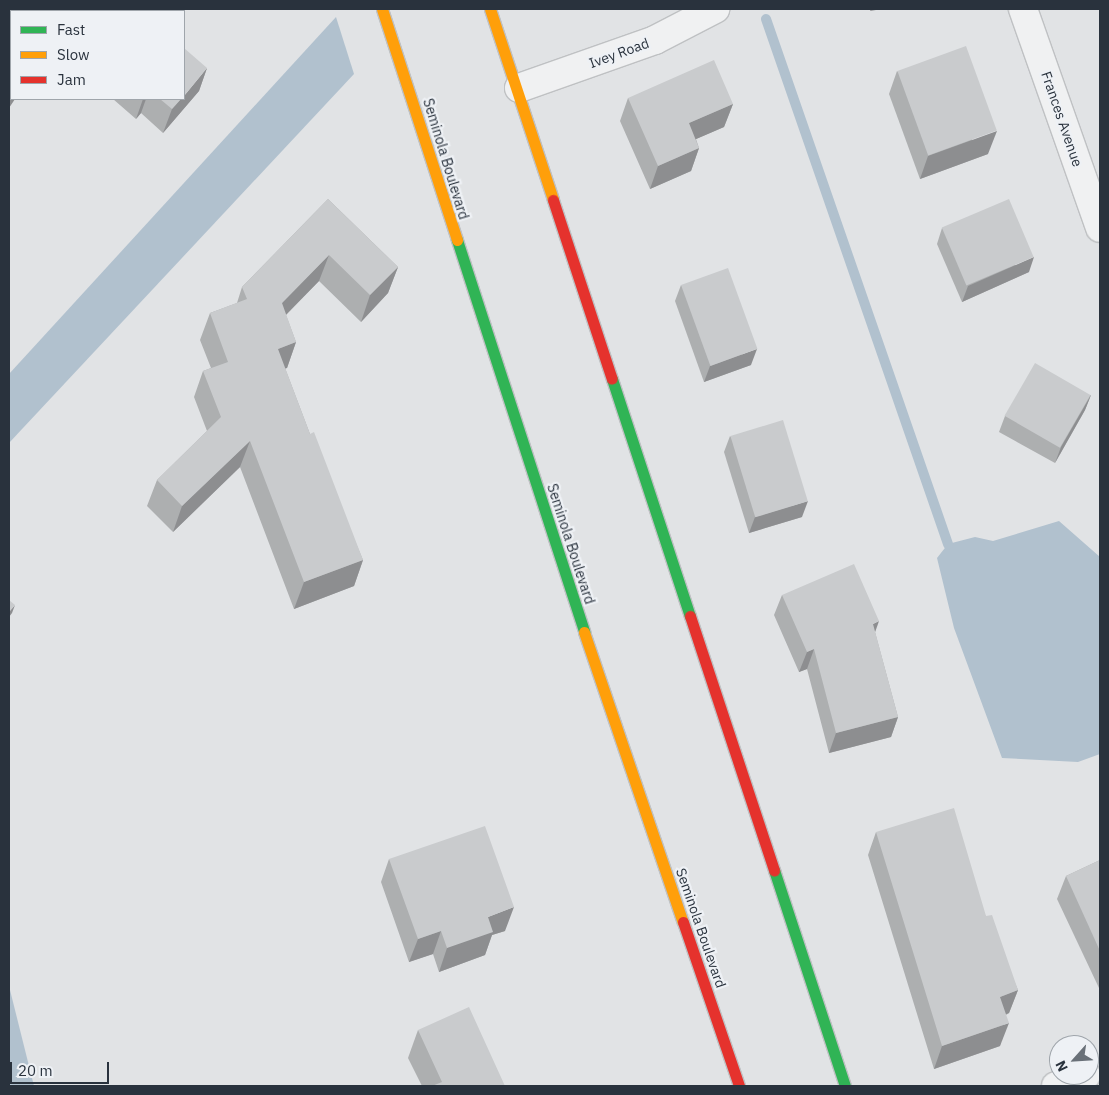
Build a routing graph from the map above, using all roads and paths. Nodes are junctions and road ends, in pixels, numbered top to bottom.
1 (382, 9) edge
2 (490, 9) edge
3 (715, 9) edge
4 (1023, 9) edge
5 (518, 88) junction
6 (1100, 228) edge
7 (739, 1086) edge
8 (845, 1086) edge

1 - 7 main road, Seminola Boulevard
2 - 5 main road
3 - 5 street, Ivey Road
4 - 6 street, Frances Avenue
5 - 8 main road

